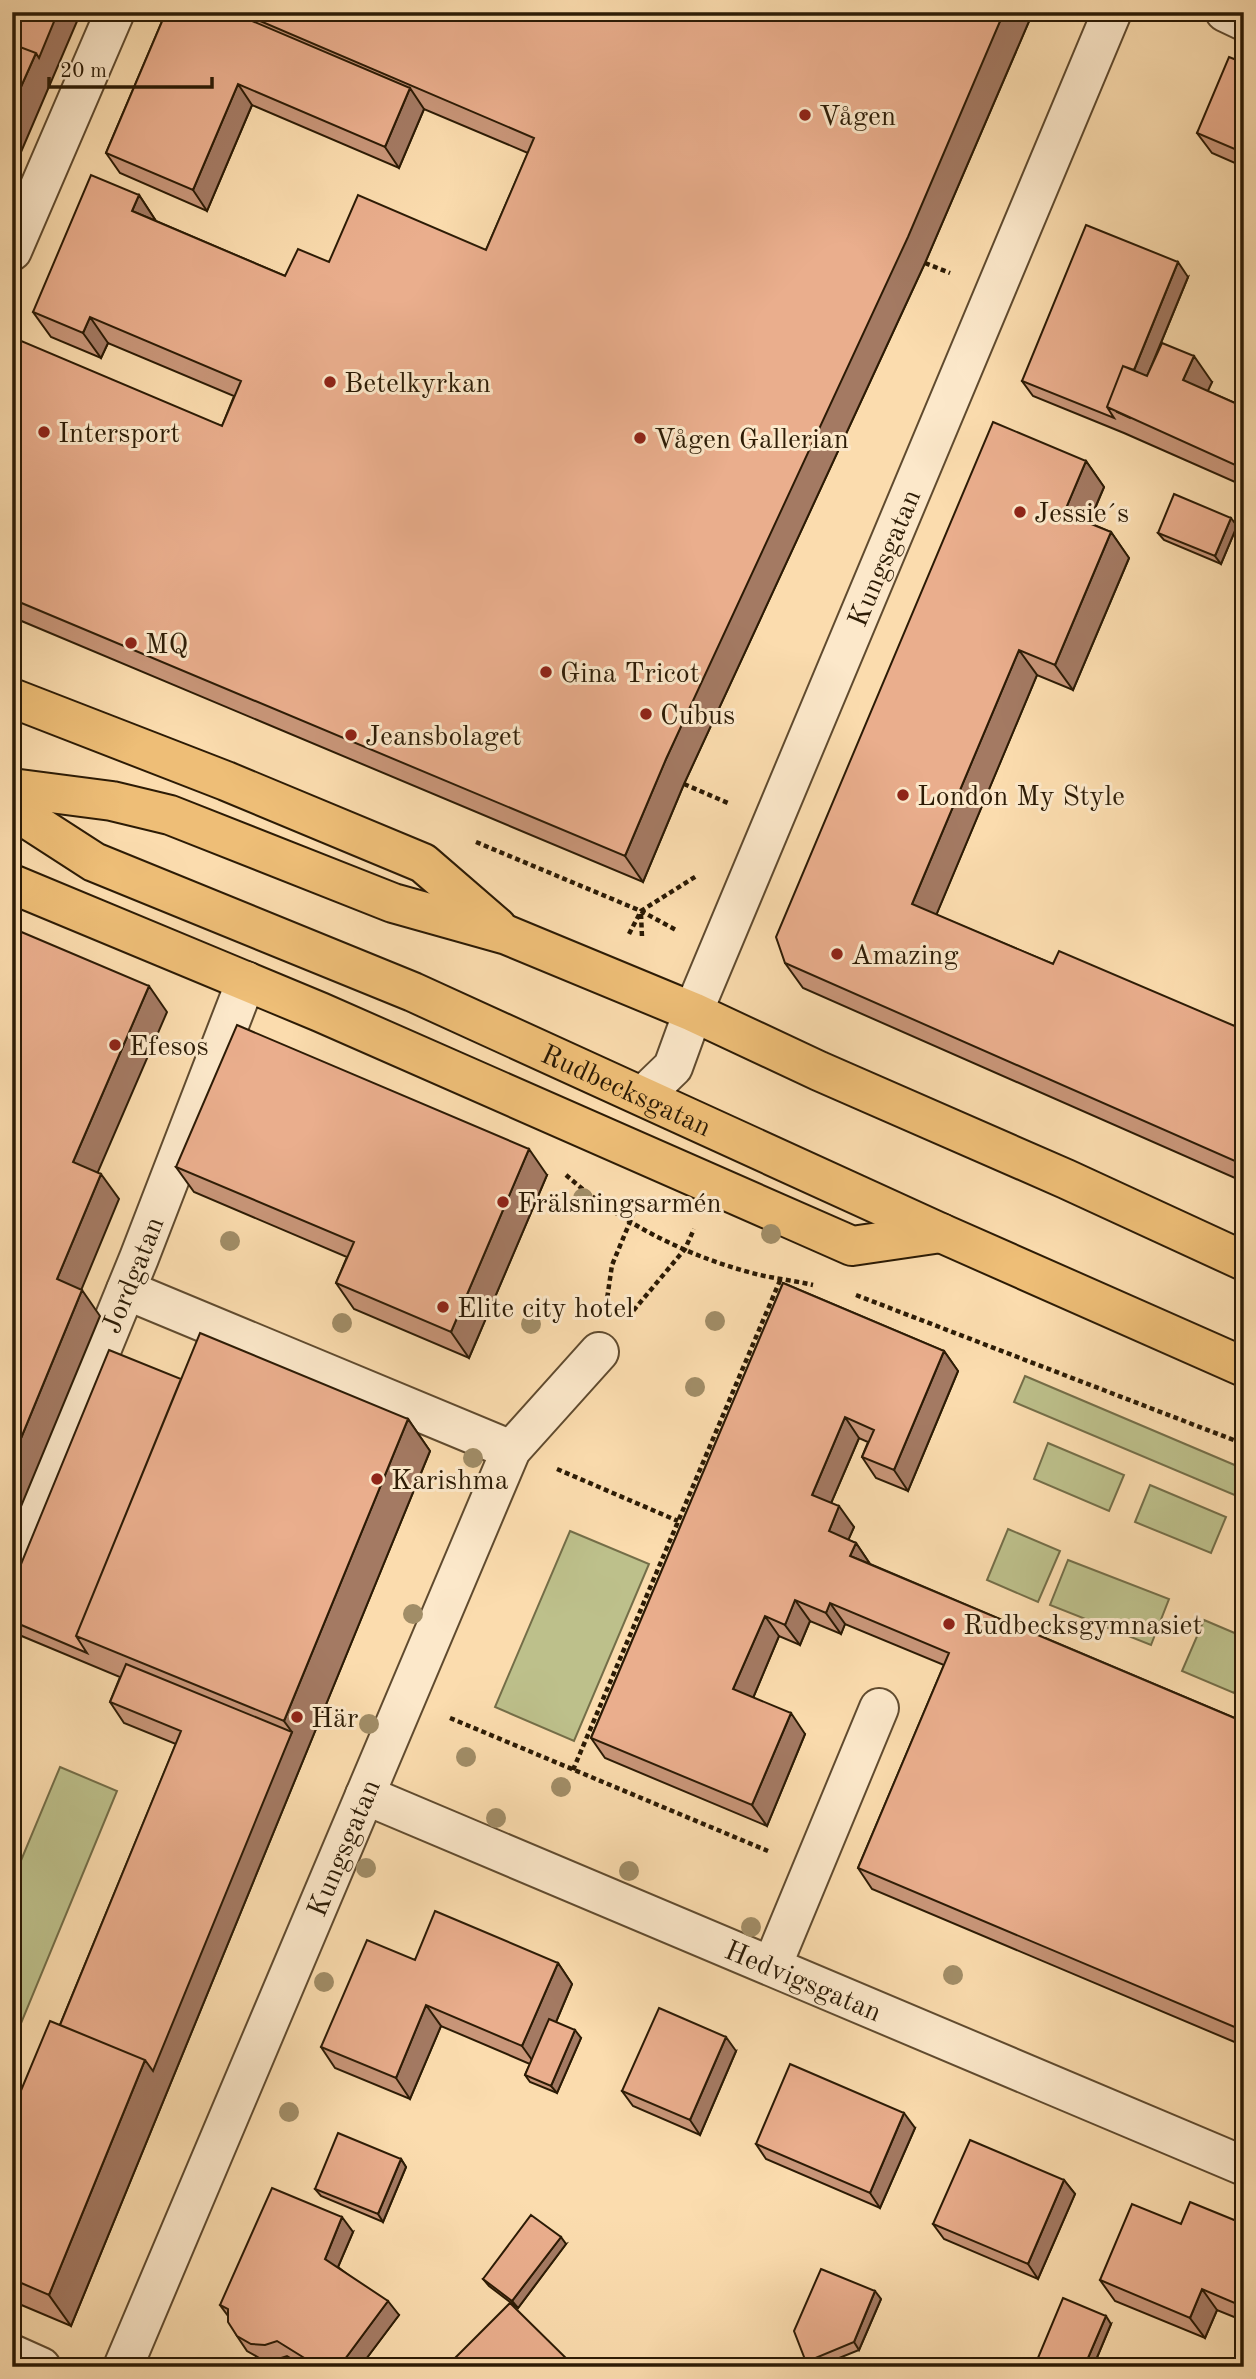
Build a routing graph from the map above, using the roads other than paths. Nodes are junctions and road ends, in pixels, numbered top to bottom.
1 (115, 12) edge
2 (1112, 12) edge
3 (1225, 12) edge
4 (1244, 20) edge
5 (12, 251) edge
6 (12, 698) edge
7 (12, 788) edge
8 (12, 809) edge
9 (12, 884) edge
10 (507, 935) junction
11 (246, 981) junction
12 (693, 1012) junction
13 (643, 1096) junction
14 (941, 1233) junction
15 (1244, 1261) edge
16 (126, 1290) junction
17 (599, 1352) road end
18 (1244, 1367) edge
19 (511, 1450) junction
20 (12, 1568) edge
21 (879, 1708) dead end
22 (365, 1795) junction
23 (772, 1966) junction
24 (1244, 2166) edge
25 (12, 2354) edge
26 (41, 2367) edge
27 (123, 2367) edge

1 - 5 street
2 - 12 street, Kungsgatan
3 - 4 street
6 - 10 main road
7 - 10 main road
8 - 13 main road, Rudbecksgatan
9 - 11 main road
10 - 12 main road
11 - 14 main road
11 - 16 street, Jordgatan
12 - 13 street, Kungsgatan
12 - 15 main road
13 - 14 main road, Rudbecksgatan
14 - 18 main road, Rudbecksgatan
16 - 19 street
16 - 20 street, Jordgatan
17 - 19 street, Kungsgatan
19 - 22 street, Kungsgatan
21 - 23 street
22 - 23 street, Hedvigsgatan
22 - 27 street, Kungsgatan
23 - 24 street, Hedvigsgatan
25 - 26 street

